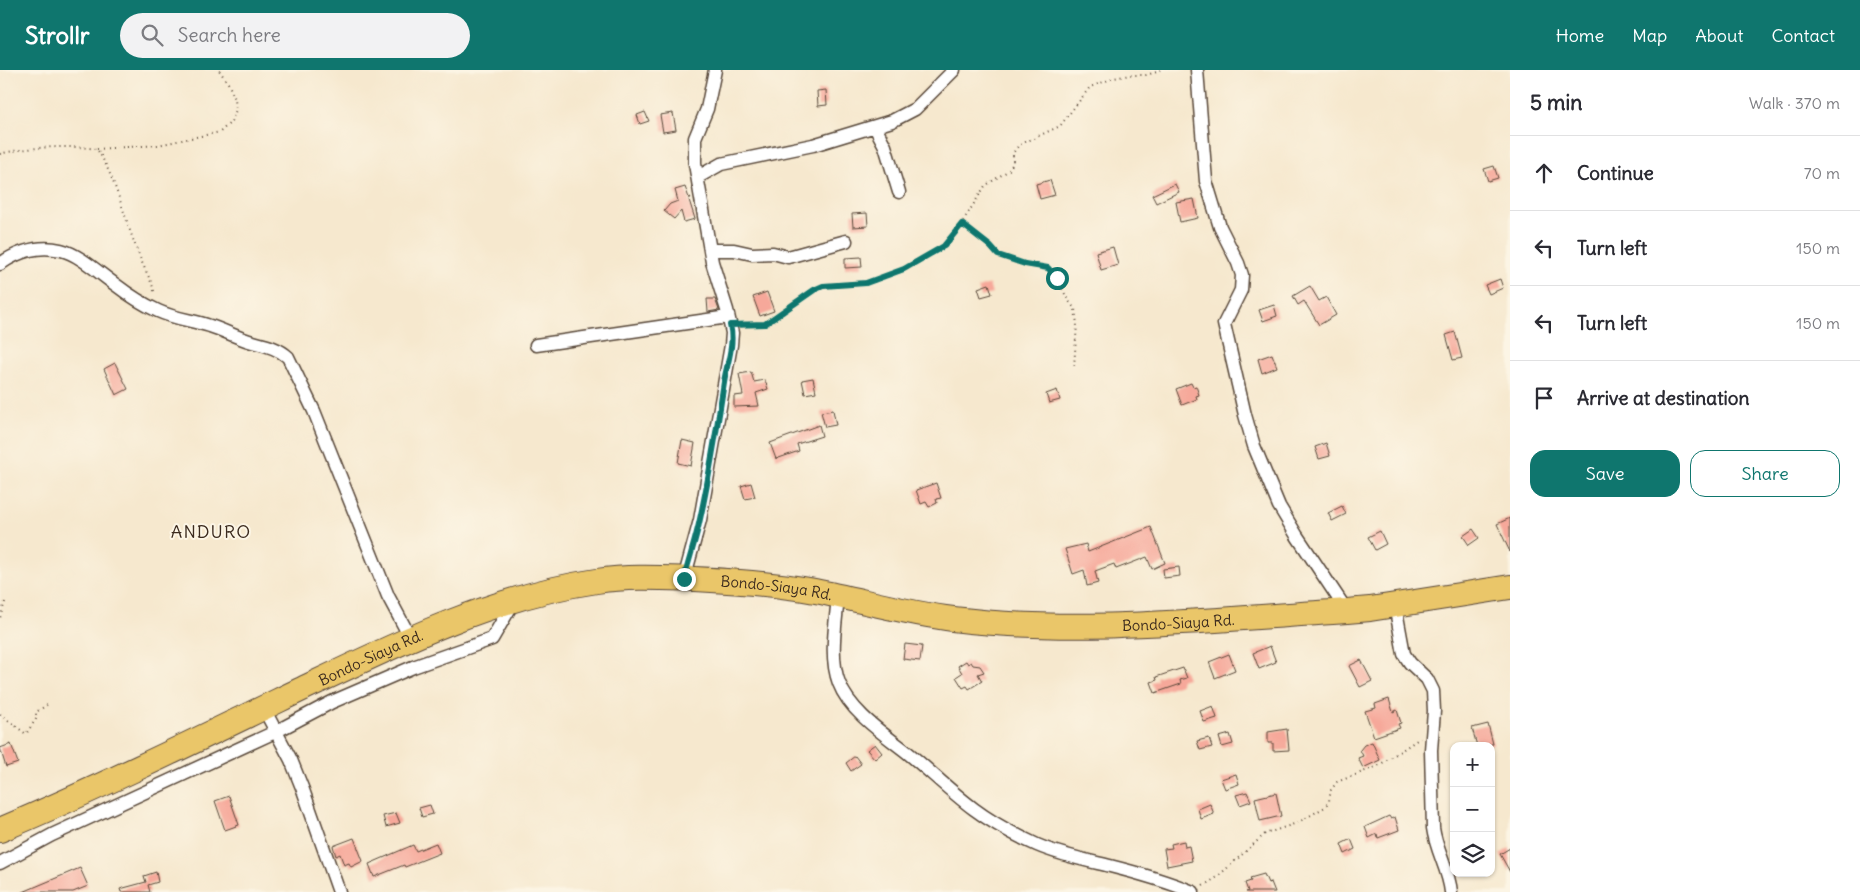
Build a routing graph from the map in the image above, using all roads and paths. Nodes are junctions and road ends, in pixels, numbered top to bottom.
1 (219, 70) edge
2 (715, 70) edge
3 (954, 70) edge
4 (1160, 70) edge
5 (1198, 70) edge
6 (875, 127) junction
7 (97, 149) junction
8 (0, 154) edge
9 (698, 177) junction
10 (899, 192) dead end
11 (962, 224) junction
12 (846, 242) dead end
13 (710, 250) junction
14 (0, 264) edge
15 (158, 311) junction
16 (729, 321) junction
17 (536, 345) dead end
18 (1074, 367) dead end
19 (684, 579) junction
20 (1510, 587) edge
21 (838, 596) junction
22 (514, 600) junction
23 (0, 602) edge
24 (1395, 605) junction
25 (1347, 611) junction
26 (0, 618) edge
27 (411, 639) junction
28 (47, 705) dead end
29 (263, 707) junction
30 (0, 714) edge
31 (1432, 729) junction
32 (275, 732) junction
33 (0, 830) edge
34 (0, 863) edge
35 (1197, 890) edge
36 (339, 892) edge
37 (1451, 892) edge

1 - 7 path
2 - 9 street
3 - 6 street
4 - 11 path
5 - 25 street
6 - 9 street
6 - 10 street
7 - 8 path
7 - 15 path
9 - 13 street
11 - 16 path
11 - 18 path
12 - 13 street
13 - 16 street
14 - 15 street
15 - 27 street
16 - 17 street
16 - 19 street
19 - 21 highway, Bondo-Siaya Rd.
19 - 22 highway, Bondo-Siaya Rd.
20 - 24 highway, Bondo-Siaya Rd.
21 - 25 highway, Bondo-Siaya Rd.
21 - 35 street
22 - 27 highway, Bondo-Siaya Rd.
22 - 32 street
23 - 26 path
24 - 25 highway, Bondo-Siaya Rd.
24 - 31 street
27 - 29 highway, Bondo-Siaya Rd.
28 - 30 path
29 - 32 street
29 - 33 highway, Bondo-Siaya Rd.
31 - 35 path
31 - 37 street
32 - 34 street
32 - 36 street

